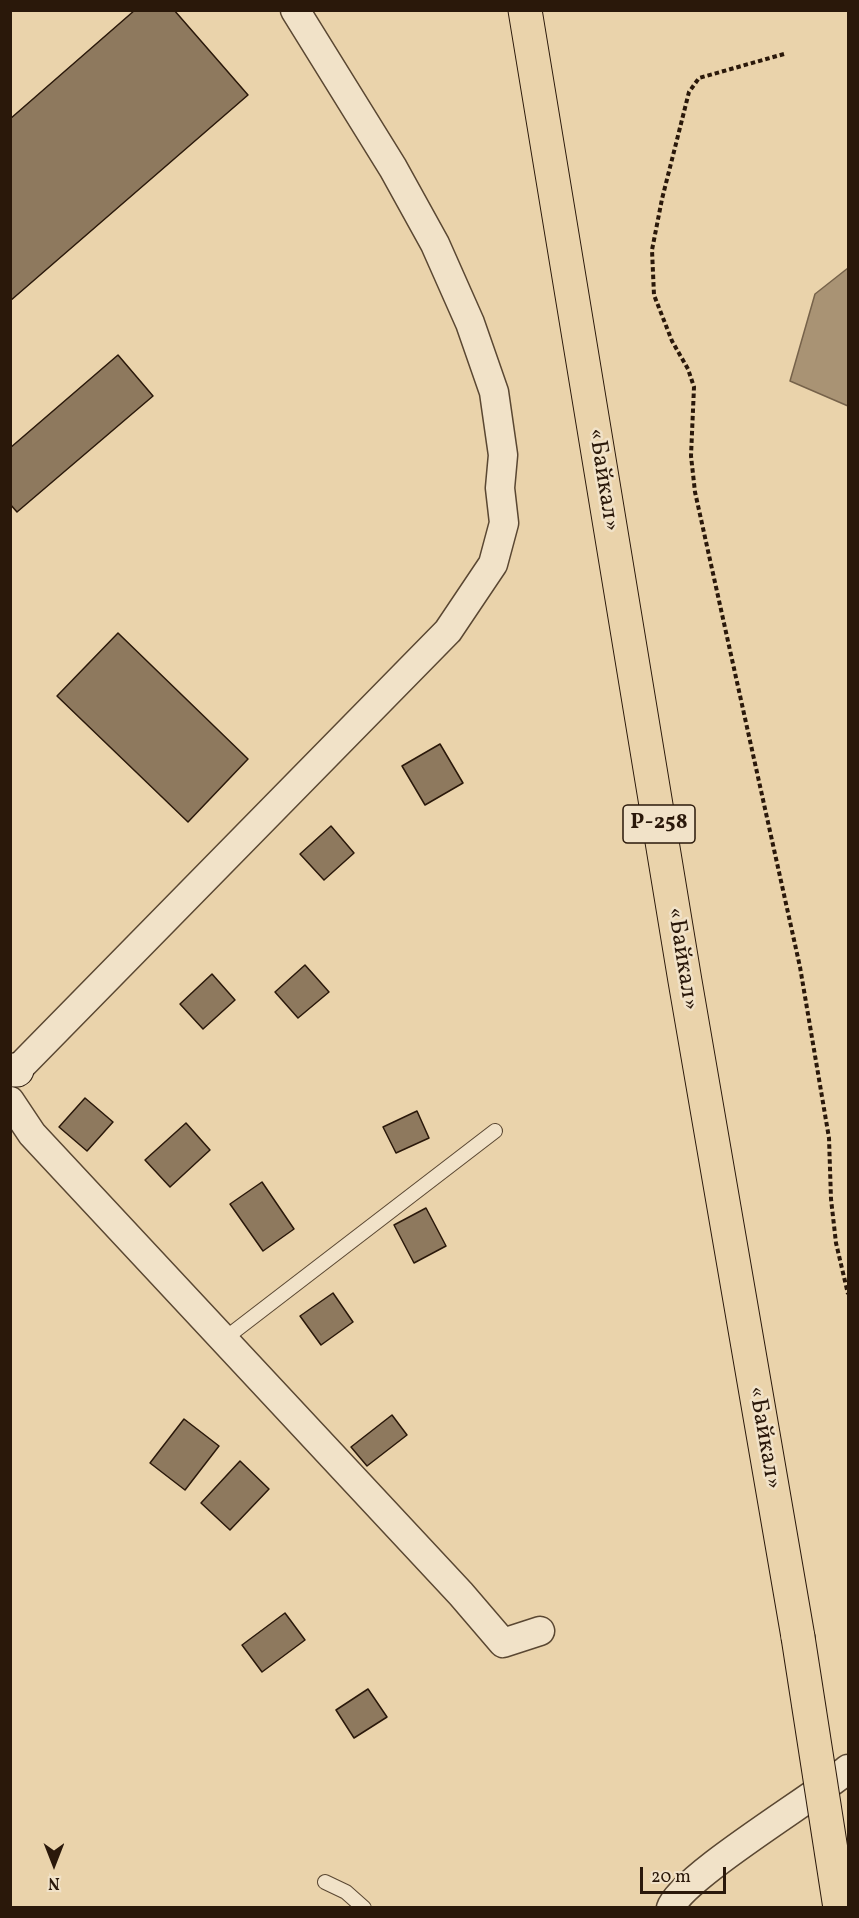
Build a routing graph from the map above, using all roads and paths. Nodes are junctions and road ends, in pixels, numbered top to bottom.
1 (295, 10) edge
2 (525, 10) edge
3 (784, 54) dead end
4 (13, 1081) edge
5 (495, 1131) dead end
6 (849, 1294) edge
7 (223, 1340) junction
8 (540, 1631) dead end
9 (849, 1769) edge
10 (326, 1882) dead end
11 (364, 1908) edge
12 (671, 1908) edge
13 (840, 1908) edge

1 - 4 street
2 - 13 highway, «Байкал» / Р-258, bridge
3 - 6 path
4 - 7 street
5 - 7 lane
7 - 8 street
9 - 12 street
10 - 11 lane

